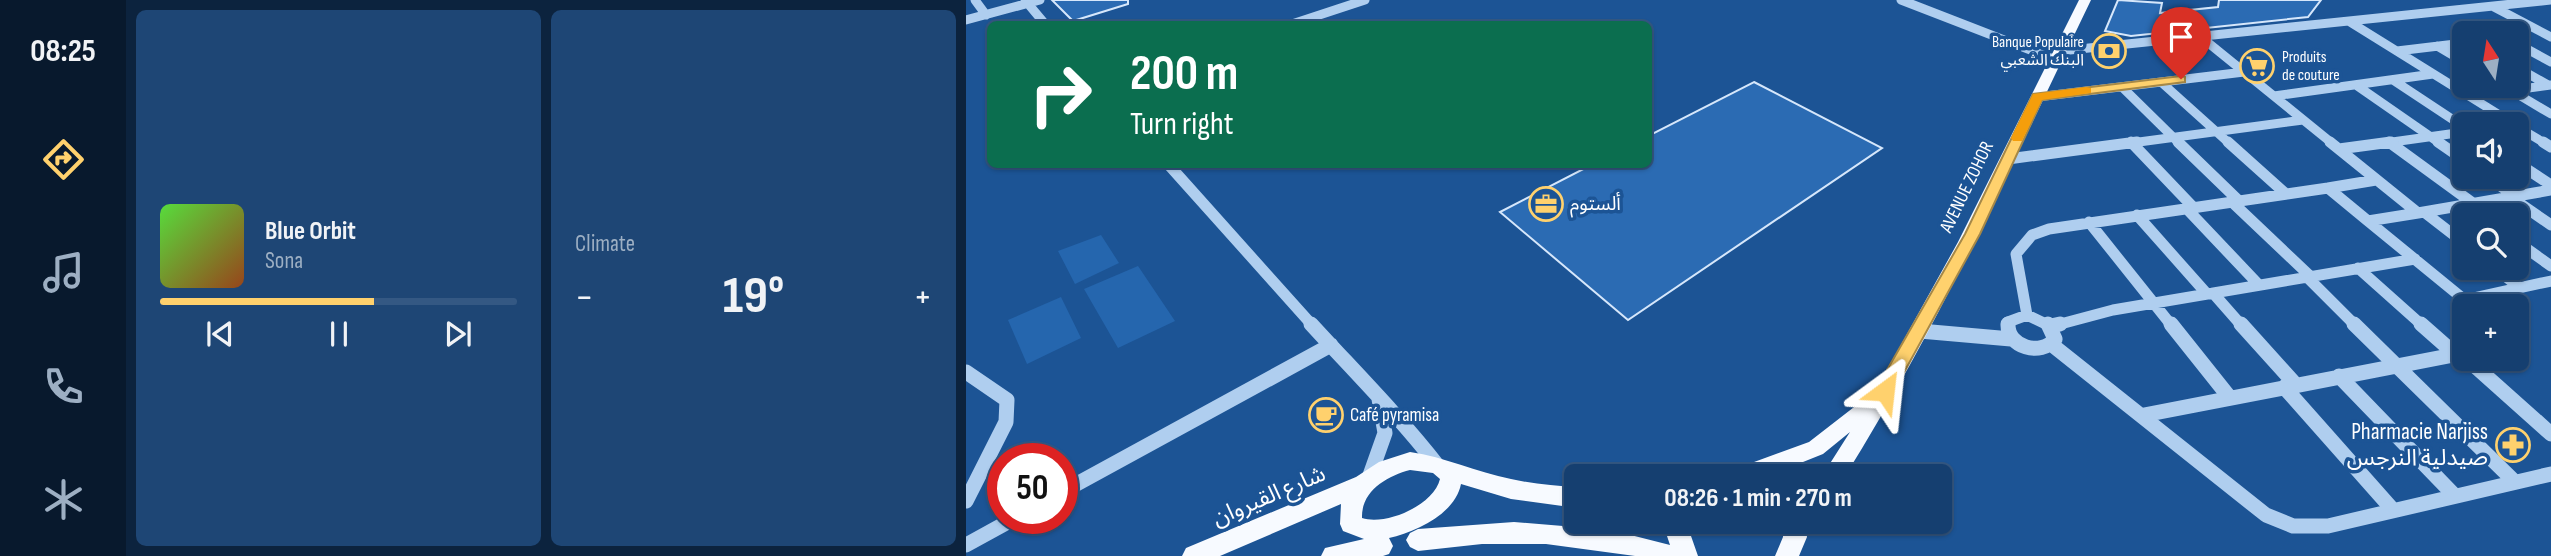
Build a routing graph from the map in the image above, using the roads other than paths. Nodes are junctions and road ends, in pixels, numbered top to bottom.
1 (975, 0) edge
2 (1040, 0) edge
3 (1365, 0) edge
4 (1901, 0) edge
5 (2085, 0) edge
6 (2551, 0) edge
7 (1026, 2) edge
8 (2494, 7) junction
9 (986, 15) junction
10 (966, 20) edge
11 (1042, 21) edge
12 (1301, 21) edge
13 (2350, 22) junction
14 (2548, 35) edge
15 (2529, 36) edge
16 (2201, 37) junction
17 (2452, 44) edge
18 (2436, 46) junction
19 (2529, 50) edge
20 (2397, 51) junction
21 (2058, 55) junction
22 (2452, 55) edge
23 (2551, 62) edge
24 (2244, 72) junction
25 (2433, 74) junction
26 (2529, 74) edge
27 (2393, 80) junction
28 (2161, 82) junction
29 (2356, 85) junction
30 (2452, 86) edge
31 (2550, 86) edge
32 (2122, 87) junction
33 (2529, 87) edge
34 (2274, 96) junction
35 (2037, 97) junction
36 (2472, 98) edge
37 (2525, 98) edge
38 (2494, 112) edge
39 (2551, 114) edge
40 (2302, 120) junction
41 (2452, 121) edge
42 (2216, 131) junction
43 (2452, 131) edge
44 (2529, 134) edge
45 (2430, 136) junction
46 (2174, 137) junction
47 (2131, 142) junction
48 (2389, 142) junction
49 (2551, 147) edge
50 (2339, 149) junction
51 (2452, 152) edge
52 (2008, 159) junction
53 (1172, 168) edge
54 (2529, 172) edge
55 (2376, 180) junction
56 (2328, 188) junction
57 (2551, 188) edge
58 (2504, 189) edge
59 (2286, 194) junction
60 (2514, 197) junction
61 (2235, 201) junction
62 (2468, 203) edge
63 (2482, 203) edge
64 (2190, 208) junction
65 (2452, 208) edge
66 (2421, 212) junction
67 (2137, 215) junction
68 (2368, 221) junction
69 (2089, 222) junction
70 (2551, 225) edge
71 (2452, 234) edge
72 (2529, 250) edge
73 (2415, 259) junction
74 (2551, 266) edge
75 (2358, 268) junction
76 (2309, 277) junction
77 (2510, 280) edge
78 (2551, 281) edge
79 (2259, 285) junction
80 (2520, 288) junction
81 (2210, 293) junction
82 (2457, 294) edge
83 (2499, 294) edge
84 (2154, 303) junction
85 (2027, 315) junction
86 (2051, 326) junction
87 (1920, 331) junction
88 (2011, 339) junction
89 (2051, 344) junction
90 (1331, 345) junction
91 (2452, 347) edge
92 (2452, 356) edge
93 (2396, 364) junction
94 (2480, 371) edge
95 (966, 372) edge
96 (2339, 376) junction
97 (2290, 386) junction
98 (1885, 391) junction
99 (1378, 398) junction
100 (2230, 398) junction
101 (2144, 415) junction
102 (2551, 434) edge
103 (1774, 464) edge
104 (1841, 464) edge
105 (1440, 468) junction
106 (2551, 474) edge
107 (1366, 482) junction
108 (2515, 482) junction
109 (1078, 483) edge
110 (1564, 496) edge
111 (2455, 496) junction
112 (966, 501) edge
113 (2393, 510) junction
114 (987, 533) edge
115 (1679, 534) edge
116 (1792, 534) edge
117 (1800, 534) edge
118 (1397, 543) junction
119 (966, 545) edge
120 (1790, 553) edge
121 (1194, 556) edge
122 (1334, 556) edge
123 (1672, 556) edge
124 (1686, 556) edge

1 - 9 street
2 - 7 street
3 - 12 street
4 - 21 street
5 - 21 main road, AVENUE ZOHOR
6 - 8 street
7 - 9 street
7 - 11 street
8 - 13 street
8 - 14 street
9 - 10 street
13 - 16 street
13 - 20 street
14 - 15 street
16 - 21 street
16 - 24 street
17 - 18 street
18 - 20 street
18 - 22 street
19 - 23 street
20 - 25 street
21 - 35 main road, AVENUE ZOHOR
24 - 28 street
24 - 34 street
25 - 27 street
25 - 30 street
26 - 31 street
27 - 29 street
27 - 41 street
28 - 32 street
28 - 42 street
29 - 34 street
29 - 45 street
31 - 33 street
32 - 35 street
32 - 46 street
34 - 40 street
35 - 52 main road, AVENUE ZOHOR
36 - 38 street
37 - 39 street
40 - 42 street
40 - 50 street
42 - 46 street
42 - 59 street
43 - 45 street
44 - 49 street
45 - 48 street
45 - 51 street
46 - 47 street
46 - 61 street
47 - 52 street
47 - 64 street
48 - 50 street
48 - 62 street
50 - 55 street
52 - 87 main road, AVENUE ZOHOR
53 - 90 street
54 - 57 street
55 - 56 street
55 - 66 street
56 - 59 street
56 - 68 street
57 - 60 street
58 - 60 street
59 - 61 street
60 - 63 street
60 - 70 street
61 - 64 street
61 - 76 street
64 - 67 street
64 - 79 street
65 - 66 street
66 - 68 street
66 - 71 street
67 - 69 street
67 - 81 street
68 - 73 street
69 - 84 street
69 - 85 street
72 - 74 street
73 - 75 street
73 - 82 street
75 - 76 street
75 - 91 street
76 - 79 street
76 - 93 street
77 - 80 street
78 - 80 street
79 - 81 street
80 - 83 street
81 - 84 street
81 - 97 street
84 - 86 street
84 - 100 street
85 - 86 street
85 - 88 street
86 - 89 street
87 - 88 street
87 - 98 main road, AVENUE ZOHOR
88 - 89 street
89 - 101 street
90 - 99 street
90 - 109 street
92 - 93 street
93 - 96 street
93 - 108 street
94 - 102 street
95 - 112 street
96 - 97 street
96 - 111 street
97 - 100 street
97 - 113 street
98 - 103 main road, AVENUE ZOHOR
98 - 104 main road, AVENUE ZOHOR
99 - 105 street
99 - 107 street
100 - 101 street
101 - 113 street
105 - 107 main road
105 - 110 main road
105 - 118 main road
106 - 108 street
107 - 118 main road
107 - 121 main road, شارع القيروان
108 - 111 street
111 - 113 street
114 - 119 street
115 - 124 main road
116 - 120 main road
117 - 120 main road
118 - 122 main road
118 - 123 main road

